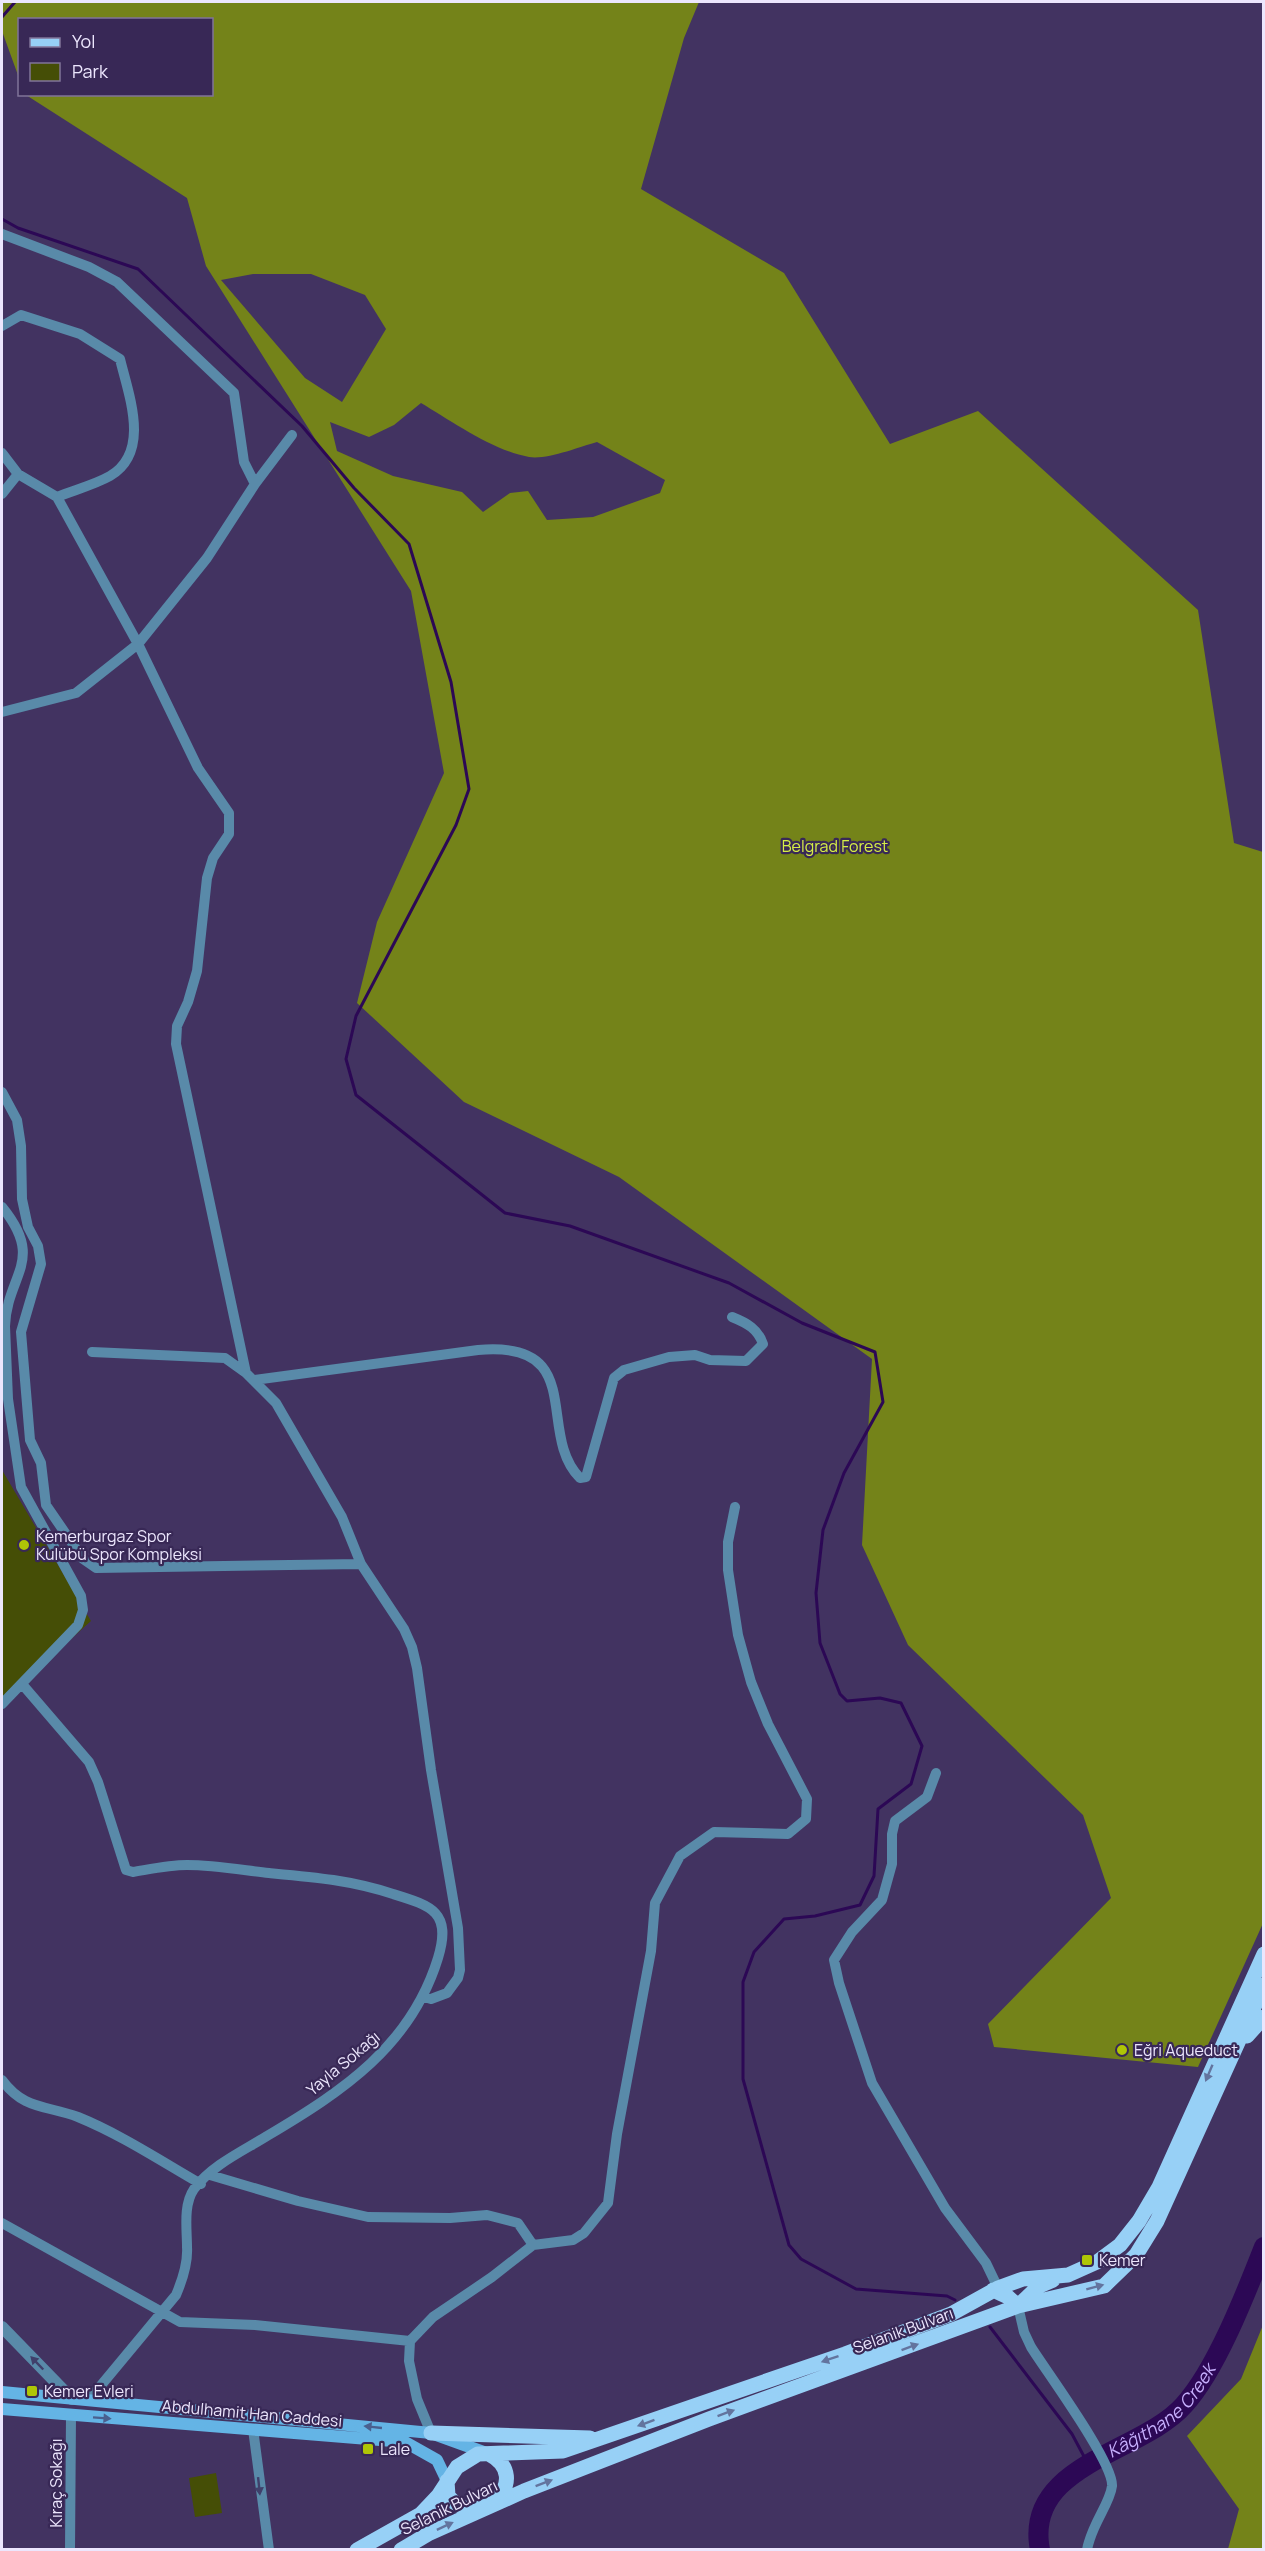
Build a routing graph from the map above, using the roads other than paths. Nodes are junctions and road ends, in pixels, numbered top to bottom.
1 (2, 234) edge
2 (2, 326) edge
3 (292, 435) dead end
4 (2, 453) edge
5 (18, 474) junction
6 (255, 484) junction
7 (2, 494) edge
8 (57, 497) junction
9 (138, 644) junction
10 (2, 712) edge
11 (2, 1092) edge
12 (2, 1207) edge
13 (732, 1317) dead end
14 (92, 1352) dead end
15 (250, 1376) junction
16 (5, 1400) edge
17 (735, 1507) dead end
18 (361, 1564) junction
19 (22, 1684) junction
20 (2, 1704) edge
21 (936, 1773) dead end
22 (1263, 1954) edge
23 (1260, 1986) edge
24 (424, 1997) junction
25 (1263, 2017) edge
26 (1233, 2052) junction
27 (2, 2080) edge
28 (210, 2175) junction
29 (201, 2184) junction
30 (2, 2223) edge
31 (533, 2245) junction
32 (1068, 2275) junction
33 (995, 2289) junction
34 (1018, 2306) junction
35 (163, 2312) junction
36 (2, 2327) edge
37 (410, 2341) junction
38 (2, 2392) edge
39 (72, 2399) junction
40 (88, 2401) junction
41 (2, 2409) edge
42 (71, 2416) junction
43 (667, 2416) junction
44 (253, 2429) junction
45 (676, 2432) junction
46 (431, 2433) junction
47 (605, 2438) junction
48 (489, 2454) junction
49 (447, 2481) junction
50 (490, 2506) junction
51 (70, 2550) edge
52 (269, 2550) edge
53 (357, 2550) edge
54 (401, 2550) edge
55 (1087, 2550) edge

1 - 6 street
2 - 8 street
3 - 6 street
4 - 5 street
5 - 7 street
5 - 8 street
6 - 9 street
8 - 9 street
9 - 10 street
9 - 15 street
11 - 18 street
12 - 16 street
13 - 15 street
14 - 15 street
15 - 18 street
16 - 19 street
17 - 31 street
18 - 24 street
19 - 20 street
19 - 24 street, Yayla Sokağı
21 - 33 street
22 - 23 main road
23 - 26 main road, Selanik Bulvarı
23 -> 32 main road, Selanik Bulvarı
24 - 28 street, Yayla Sokağı
25 - 26 main road
34 -> 26 main road, Selanik Bulvarı
27 - 29 street
28 - 29 street, Yayla Sokağı
28 - 31 street
29 - 35 street, Yayla Sokağı
30 - 35 street
31 - 37 street
32 - 33 main road, Selanik Bulvarı
32 - 34 main road
33 - 34 main road
33 -> 43 main road, Selanik Bulvarı
45 -> 34 main road, Selanik Bulvarı
34 - 55 street
35 - 37 street
35 - 40 street, Yayla Sokağı
39 -> 36 street
37 - 46 street
38 - 39 main road
39 - 40 main road
39 - 42 main road
46 -> 40 main road
41 - 42 main road, Abdulhamit Han Caddesi
42 -> 44 main road, Abdulhamit Han Caddesi
42 - 51 street, Kıraç Sokağı
43 - 45 main road
43 -> 47 main road, Selanik Bulvarı
44 - 49 main road, Abdulhamit Han Caddesi
44 -> 52 street
50 -> 45 main road, Selanik Bulvarı
46 - 47 main road
46 - 48 main road
47 - 48 main road, Selanik Bulvarı
48 - 49 main road
48 - 50 main road
49 - 50 main road
49 - 53 main road, Selanik Bulvarı
54 -> 50 main road, Selanik Bulvarı

